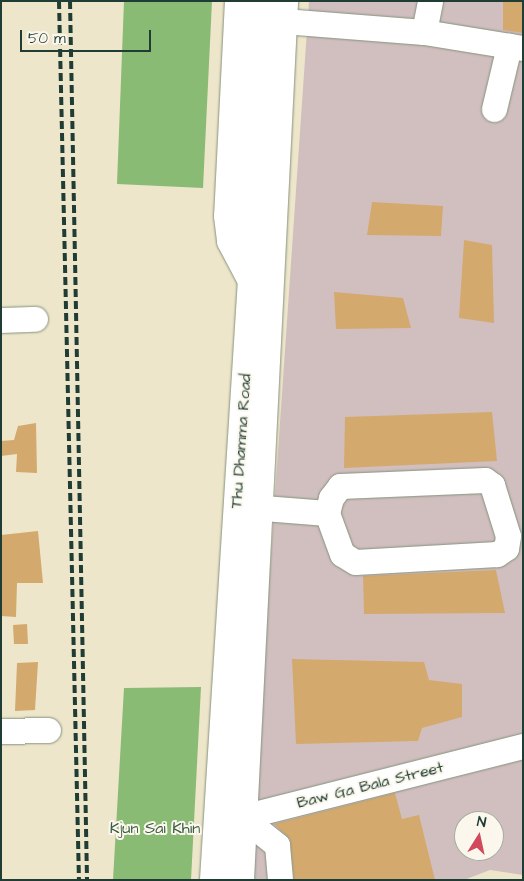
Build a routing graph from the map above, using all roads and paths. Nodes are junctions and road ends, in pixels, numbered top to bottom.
1 (239, 1) edge
2 (264, 1) edge
3 (430, 1) edge
4 (284, 11) edge
5 (424, 32) junction
6 (516, 47) edge
7 (494, 109) dead end
8 (252, 280) junction
9 (35, 319) dead end
10 (1, 320) edge
11 (248, 506) junction
12 (327, 514) junction
13 (48, 730) dead end
14 (1, 731) edge
15 (523, 746) edge
16 (229, 817) junction
17 (214, 880) edge
18 (240, 880) edge
19 (280, 880) edge

1 - 8 main road
2 - 8 main road, Thu Dhamma Road
3 - 5 street
4 - 5 street
4 - 11 main road, Thu Dhamma Road
5 - 6 street
6 - 7 street
8 - 11 main road, Thu Dhamma Road
9 - 10 street
11 - 12 street
11 - 16 main road, Thu Dhamma Road
12 - 12 street
13 - 14 street
15 - 16 street, Baw Ga Bala Street
16 - 17 main road, Thu Dhamma Road
16 - 18 main road, Thu Dhamma Road
16 - 19 street

